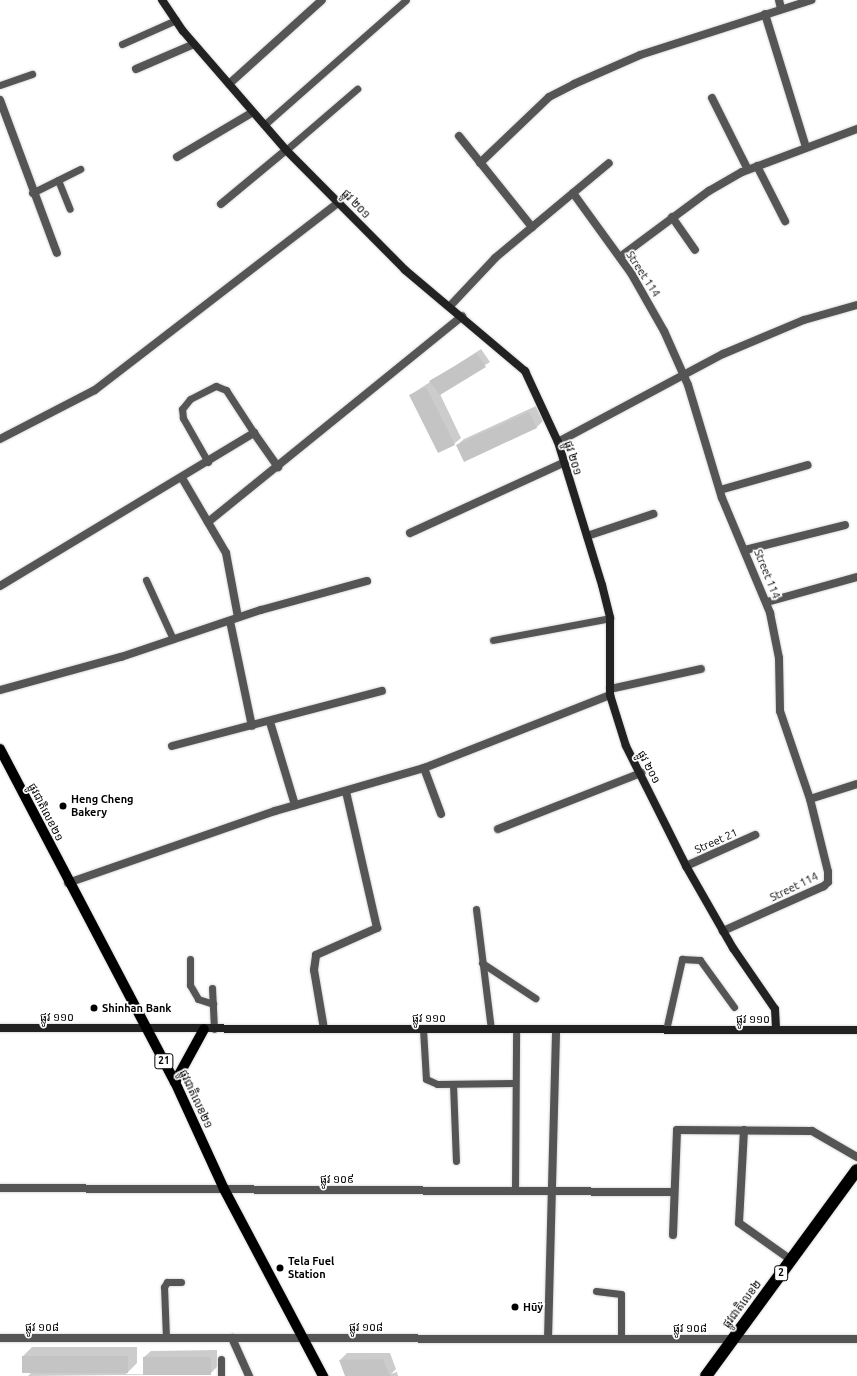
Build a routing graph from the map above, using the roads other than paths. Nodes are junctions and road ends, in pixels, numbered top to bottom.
1 (162, 0) edge
2 (322, 0) edge
3 (406, 0) edge
4 (779, 0) edge
5 (811, 0) edge
6 (781, 9) junction
7 (765, 14) junction
8 (176, 20) junction
9 (122, 44) dead end
10 (194, 44) junction
11 (136, 69) dead end
12 (32, 74) dead end
13 (230, 84) junction
14 (0, 85) edge
15 (357, 89) dead end
16 (712, 98) dead end
17 (0, 100) edge
18 (253, 112) junction
19 (264, 124) junction
20 (857, 129) edge
21 (459, 136) dead end
22 (806, 147) junction
23 (286, 150) junction
24 (177, 157) dead end
25 (480, 162) junction
26 (609, 163) dead end
27 (757, 166) junction
28 (80, 170) dead end
29 (748, 170) junction
30 (58, 180) junction
31 (32, 193) junction
32 (573, 193) junction
33 (339, 202) junction
34 (221, 204) dead end
35 (70, 209) dead end
36 (672, 217) junction
37 (785, 221) dead end
38 (532, 227) junction
39 (695, 250) dead end
40 (56, 253) dead end
41 (620, 257) junction
42 (857, 305) edge
43 (450, 306) junction
44 (462, 316) junction
45 (683, 373) junction
46 (254, 433) junction
47 (0, 439) edge
48 (558, 442) junction
49 (208, 462) junction
50 (563, 463) junction
51 (808, 464) dead end
52 (278, 467) junction
53 (182, 478) junction
54 (720, 490) junction
55 (652, 514) dead end
56 (208, 522) junction
57 (845, 525) dead end
58 (410, 533) dead end
59 (587, 536) junction
60 (745, 550) junction
61 (857, 577) edge
62 (146, 580) dead end
63 (367, 581) dead end
64 (0, 586) edge
65 (767, 602) junction
66 (610, 618) junction
67 (234, 619) junction
68 (173, 639) junction
69 (493, 640) dead end
70 (701, 670) dead end
71 (0, 690) edge
72 (382, 691) dead end
73 (610, 692) junction
74 (270, 722) junction
75 (252, 726) junction
76 (172, 746) dead end
77 (0, 749) edge
78 (424, 768) junction
79 (641, 773) junction
80 (857, 784) edge
81 (346, 791) junction
82 (810, 799) junction
83 (295, 805) junction
84 (441, 814) dead end
85 (498, 829) dead end
86 (755, 835) dead end
87 (686, 866) junction
88 (68, 883) junction
89 (476, 910) dead end
90 (723, 931) junction
91 (190, 959) dead end
92 (482, 963) junction
93 (212, 988) dead end
94 (535, 998) dead end
95 (213, 1004) junction
96 (734, 1007) dead end
97 (0, 1028) edge
98 (147, 1028) junction
99 (209, 1029) junction
100 (324, 1029) junction
101 (423, 1029) junction
102 (491, 1029) junction
103 (516, 1029) junction
104 (556, 1030) junction
105 (666, 1030) junction
106 (776, 1030) junction
107 (857, 1030) edge
108 (175, 1082) junction
109 (514, 1083) junction
110 (453, 1084) junction
111 (744, 1130) junction
112 (857, 1157) edge
113 (456, 1161) dead end
114 (855, 1178) edge
115 (0, 1188) edge
116 (224, 1189) junction
117 (515, 1191) junction
118 (552, 1191) junction
119 (674, 1192) junction
120 (673, 1235) dead end
121 (791, 1260) junction
122 (181, 1282) dead end
123 (596, 1291) dead end
124 (304, 1337) junction
125 (0, 1338) edge
126 (166, 1338) junction
127 (232, 1338) junction
128 (548, 1339) junction
129 (621, 1339) junction
130 (732, 1339) junction
131 (857, 1339) edge
132 (221, 1359) dead end
133 (709, 1375) edge
134 (221, 1376) edge
135 (249, 1376) edge
136 (323, 1376) edge

1 - 8 street, ផ្លូវ ២០១
2 - 13 street
3 - 19 lane
4 - 6 street
5 - 6 street
6 - 7 street
7 - 22 street
7 - 25 street
8 - 9 lane
8 - 10 street, ផ្លូវ ២០១
10 - 11 street
10 - 13 street, ផ្លូវ ២០១
12 - 14 lane
13 - 18 street, ផ្លូវ ២០១
15 - 23 lane
16 - 29 street
17 - 31 street
18 - 19 street, ផ្លូវ ២០១
18 - 24 street
19 - 23 street, ផ្លូវ ២០១
20 - 22 street
21 - 25 street
22 - 27 street
23 - 33 street, ផ្លូវ ២០១
23 - 34 street
25 - 38 street
26 - 32 street
27 - 29 street
27 - 37 street
28 - 30 lane
29 - 36 street
30 - 31 lane
30 - 35 lane
31 - 40 street
32 - 38 street
32 - 41 street, Street 114
33 - 43 street, ផ្លូវ ២០១
33 - 47 street
36 - 39 street
36 - 41 street
38 - 43 street
41 - 45 street, Street 114
42 - 45 street
43 - 44 street, ផ្លូវ ២០១
44 - 48 street, ផ្លូវ ២០១
44 - 52 street
45 - 48 street
45 - 54 street, Street 114
46 - 49 street
46 - 49 lane
46 - 52 street
48 - 50 street, ផ្លូវ ២០១
49 - 53 street
50 - 58 street
50 - 59 street, ផ្លូវ ២០១
51 - 54 street
52 - 56 street
53 - 56 street
53 - 64 street
54 - 60 street, Street 114
55 - 59 street
56 - 67 street
57 - 60 street
59 - 66 street, ផ្លូវ ២០១
60 - 65 street, Street 114
61 - 65 street
62 - 68 lane
63 - 67 street
65 - 82 street, Street 114
66 - 69 lane
66 - 73 street, ផ្លូវ ២០១
67 - 68 street
67 - 75 street
68 - 71 street
70 - 73 street
72 - 74 street
73 - 78 street
73 - 79 street, ផ្លូវ ២០១
74 - 75 street
74 - 83 street
75 - 76 street
77 - 88 main road, ផ្លូវជាតិលេខ២១ / 21
78 - 81 street
78 - 84 street
79 - 85 street
79 - 87 street, ផ្លូវ ២០១
80 - 82 street
81 - 83 street
81 - 100 street
82 - 90 street, Street 114
83 - 88 street
86 - 87 street, Street 21
87 - 90 street, ផ្លូវ ២០១
88 - 98 main road, ផ្លូវជាតិលេខ២១ / 21
89 - 92 lane
90 - 106 street, ផ្លូវ ២០១
91 - 95 lane
92 - 94 lane
92 - 102 lane
93 - 95 lane
95 - 99 lane
96 - 105 lane
97 - 98 street, ផ្លូវ ១១០
98 - 99 street, ផ្លូវ ១១០
98 - 108 main road, ផ្លូវជាតិលេខ២១ / 21
99 - 100 street, ផ្លូវ ១១០
99 - 108 main road
100 - 101 street, ផ្លូវ ១១០
101 - 102 street, ផ្លូវ ១១០
101 - 110 lane
102 - 103 street, ផ្លូវ ១១០
103 - 104 street, ផ្លូវ ១១០
103 - 109 lane
104 - 105 street, ផ្លូវ ១១០
104 - 118 street
105 - 106 street, ផ្លូវ ១១០
106 - 107 street, ផ្លូវ ១១០
108 - 116 main road, ផ្លូវជាតិលេខ២១ / 21
109 - 110 lane
109 - 117 lane
110 - 113 lane
111 - 112 street
111 - 119 street
111 - 121 street
114 - 121 highway, ផ្លូវជាតិលេខ២ / 2
115 - 116 street, ផ្លូវ ១០៩
116 - 117 street, ផ្លូវ ១០៩
116 - 124 main road, ផ្លូវជាតិលេខ២១ / 21
117 - 118 street, ផ្លូវ ១០៩
118 - 119 street, ផ្លូវ ១០៩
118 - 128 street
119 - 120 street
121 - 130 highway, ផ្លូវជាតិលេខ២ / 2
122 - 126 lane
123 - 129 lane
124 - 127 street, ផ្លូវ ១០៨
124 - 128 street, ផ្លូវ ១០៨
124 - 136 main road, ផ្លូវជាតិលេខ២១ / 21
125 - 126 street, ផ្លូវ ១០៨
126 - 127 street, ផ្លូវ ១០៨
127 - 135 street
128 - 129 street, ផ្លូវ ១០៨
129 - 130 street, ផ្លូវ ១០៨
130 - 131 street, ផ្លូវ ១០៨
130 - 133 highway, ផ្លូវជាតិលេខ២ / 2
132 - 134 lane

